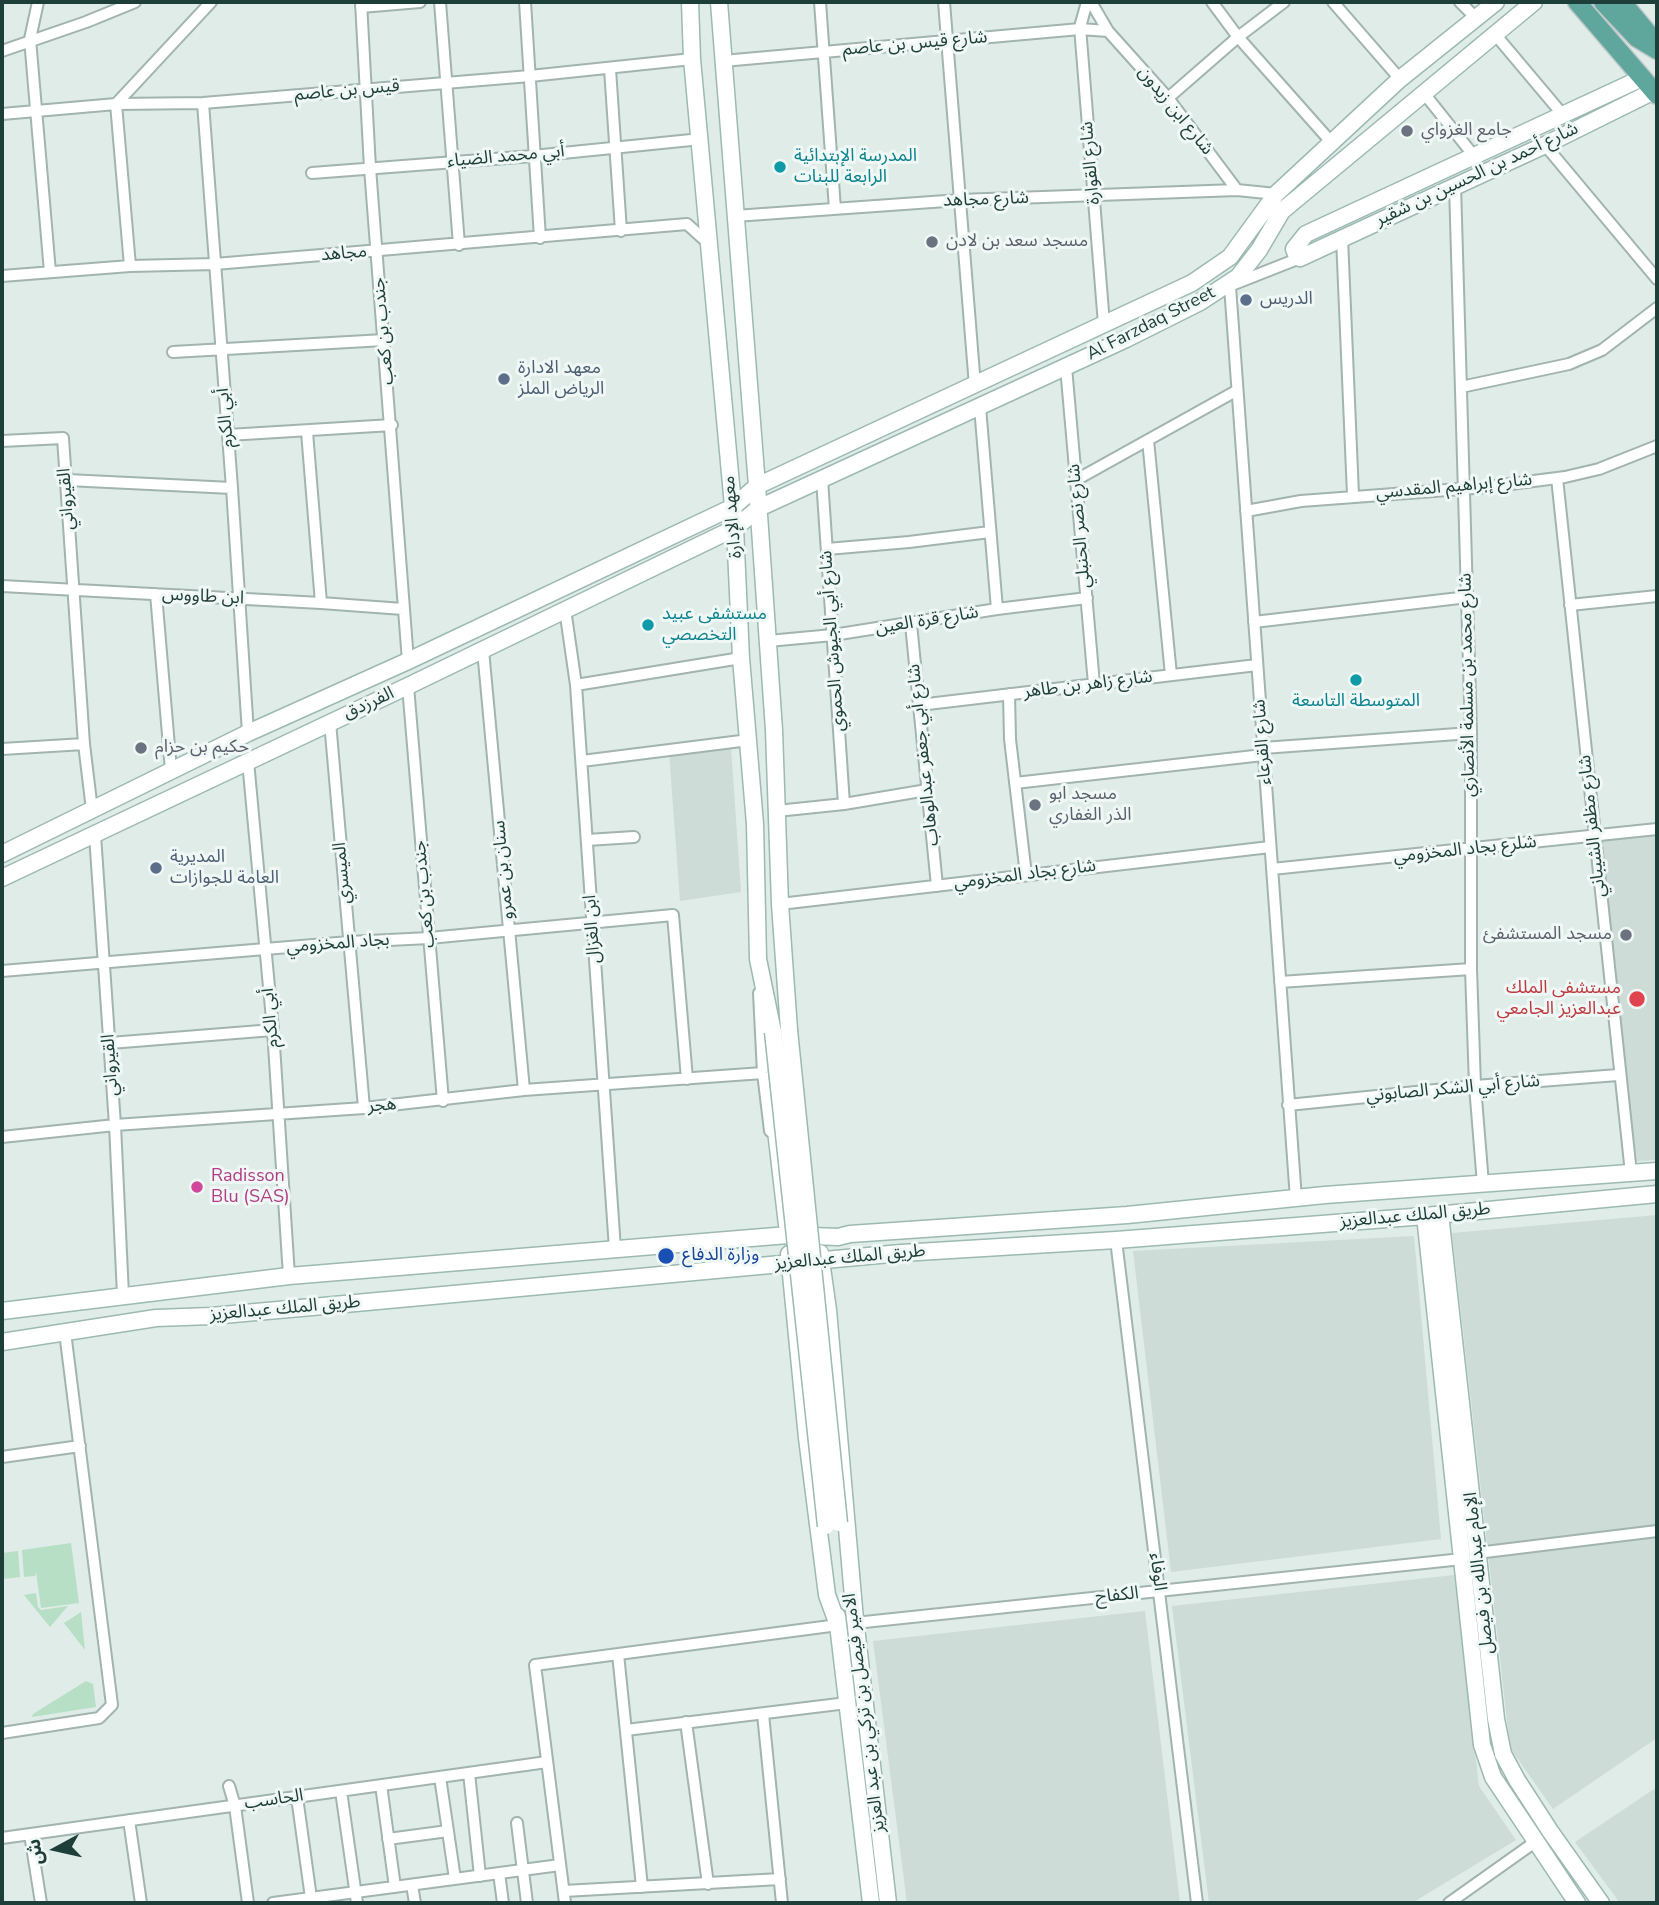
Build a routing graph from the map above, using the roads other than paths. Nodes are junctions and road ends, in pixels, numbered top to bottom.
1 (37, 2) edge
2 (135, 2) edge
3 (211, 2) edge
4 (420, 2) edge
5 (440, 2) edge
6 (525, 2) edge
7 (690, 2) edge
8 (719, 2) edge
9 (820, 2) edge
10 (944, 2) edge
11 (1089, 2) edge
12 (1212, 2) edge
13 (1284, 2) edge
14 (1333, 2) edge
15 (1460, 2) edge
16 (1496, 2) edge
17 (1534, 2) edge
18 (1577, 2) edge
19 (1603, 2) edge
20 (1622, 2) edge
21 (361, 4) edge
22 (1475, 18) junction
23 (1080, 29) junction
24 (1108, 31) junction
25 (1494, 33) junction
26 (1238, 37) junction
27 (30, 39) junction
28 (947, 41) junction
29 (1657, 44) edge
30 (1657, 50) edge
31 (2, 51) edge
32 (824, 52) junction
33 (692, 59) junction
34 (723, 61) junction
35 (610, 69) junction
36 (530, 76) junction
37 (1400, 79) junction
38 (447, 82) junction
39 (1651, 88) edge
40 (365, 89) junction
41 (1423, 93) junction
42 (1168, 98) junction
43 (203, 103) junction
44 (116, 104) junction
45 (38, 111) junction
46 (2, 114) edge
47 (1563, 115) junction
48 (701, 138) junction
49 (1332, 143) junction
50 (1545, 145) junction
51 (614, 146) junction
52 (533, 156) junction
53 (1474, 156) junction
54 (452, 162) junction
55 (370, 168) junction
56 (312, 173) dead end
57 (1455, 185) junction
58 (1237, 190) junction
59 (1276, 194) junction
60 (1094, 196) junction
61 (960, 200) junction
62 (1378, 201) junction
63 (705, 207) junction
64 (835, 209) junction
65 (736, 216) junction
66 (1388, 216) junction
67 (687, 225) junction
68 (621, 231) junction
69 (540, 237) junction
70 (1342, 238) junction
71 (708, 243) junction
72 (459, 244) junction
73 (377, 251) junction
74 (1300, 258) junction
75 (215, 264) junction
76 (130, 266) junction
77 (50, 272) junction
78 (2, 276) edge
79 (1657, 279) edge
80 (1223, 289) junction
81 (1657, 308) edge
82 (1104, 324) junction
83 (384, 340) junction
84 (220, 349) junction
85 (173, 352) dead end
86 (1066, 367) junction
87 (975, 386) junction
88 (1461, 387) junction
89 (1236, 391) junction
90 (980, 407) junction
91 (391, 425) junction
92 (307, 432) junction
93 (228, 435) junction
94 (1148, 440) junction
95 (2, 441) edge
96 (1657, 447) edge
97 (1657, 453) edge
98 (1557, 478) junction
99 (822, 479) junction
100 (67, 480) junction
101 (1076, 480) junction
102 (757, 486) junction
103 (1463, 487) junction
104 (232, 488) junction
105 (1353, 495) junction
106 (733, 507) junction
107 (759, 509) junction
108 (1246, 511) junction
109 (735, 528) junction
110 (990, 532) junction
111 (827, 548) junction
112 (2, 586) edge
113 (74, 590) junction
114 (156, 594) junction
115 (1657, 596) edge
116 (1468, 597) junction
117 (1087, 598) junction
118 (238, 599) junction
119 (321, 603) junction
120 (1570, 605) junction
121 (403, 609) junction
122 (565, 609) junction
123 (997, 609) junction
124 (1254, 622) junction
125 (911, 624) junction
126 (833, 635) junction
127 (768, 641) junction
128 (483, 650) junction
129 (741, 658) junction
130 (408, 661) junction
131 (1257, 665) junction
132 (1171, 675) junction
133 (1094, 684) junction
134 (576, 685) junction
135 (408, 687) junction
136 (1009, 695) junction
137 (919, 705) junction
138 (330, 722) junction
139 (248, 733) junction
140 (1471, 733) junction
141 (749, 740) junction
142 (84, 744) junction
143 (2, 749) edge
144 (1263, 752) junction
145 (248, 761) junction
146 (582, 761) junction
147 (171, 770) junction
148 (1015, 783) junction
149 (927, 790) junction
150 (844, 804) junction
151 (92, 810) junction
152 (777, 811) junction
153 (1657, 829) edge
154 (95, 835) junction
155 (635, 837) dead end
156 (1594, 837) junction
157 (587, 840) junction
158 (1270, 847) junction
159 (1470, 849) junction
160 (2, 853) edge
161 (1272, 869) junction
162 (1026, 875) junction
163 (2, 877) edge
164 (937, 886) junction
165 (780, 905) junction
166 (593, 923) junction
167 (510, 931) junction
168 (429, 938) junction
169 (349, 942) junction
170 (265, 950) junction
171 (758, 959) junction
172 (103, 961) junction
173 (1471, 969) junction
174 (2, 971) edge
175 (1280, 982) junction
176 (273, 1030) junction
177 (781, 1031) junction
178 (110, 1044) junction
179 (763, 1073) junction
180 (1618, 1075) junction
181 (687, 1079) junction
182 (604, 1084) junction
183 (1475, 1086) junction
184 (524, 1090) junction
185 (443, 1101) junction
186 (1288, 1105) junction
187 (364, 1108) junction
188 (280, 1114) junction
189 (115, 1125) junction
190 (2, 1137) edge
191 (1657, 1171) edge
192 (1630, 1173) junction
193 (1483, 1184) junction
194 (808, 1191) junction
195 (1657, 1194) edge
196 (782, 1197) junction
197 (1296, 1199) junction
198 (1234, 1205) junction
199 (1432, 1215) junction
200 (1391, 1218) junction
201 (785, 1235) junction
202 (820, 1238) junction
203 (1116, 1240) junction
204 (615, 1249) junction
205 (820, 1261) junction
206 (786, 1263) junction
207 (289, 1276) junction
208 (123, 1295) junction
209 (2, 1311) edge
210 (794, 1311) junction
211 (829, 1316) junction
212 (65, 1332) junction
213 (2, 1342) edge
214 (80, 1446) junction
215 (2, 1457) edge
216 (817, 1511) junction
217 (833, 1525) junction
218 (1657, 1531) edge
219 (1478, 1553) junction
220 (1462, 1559) junction
221 (1159, 1592) junction
222 (855, 1621) junction
223 (838, 1625) junction
224 (618, 1654) junction
225 (847, 1703) junction
226 (763, 1714) junction
227 (686, 1722) junction
228 (626, 1730) junction
229 (2, 1733) edge
230 (547, 1762) junction
231 (469, 1773) junction
232 (440, 1777) junction
233 (381, 1785) junction
234 (229, 1786) dead end
235 (341, 1791) junction
236 (297, 1797) junction
237 (235, 1806) junction
238 (129, 1821) junction
239 (517, 1823) dead end
240 (448, 1831) junction
241 (30, 1834) junction
242 (2, 1838) edge
243 (388, 1839) junction
244 (1535, 1842) junction
245 (560, 1865) junction
246 (523, 1870) junction
247 (499, 1873) junction
248 (480, 1875) junction
249 (455, 1879) junction
250 (780, 1880) junction
251 (708, 1884) junction
252 (412, 1885) junction
253 (395, 1887) junction
254 (642, 1887) junction
255 (564, 1891) junction
256 (311, 1898) junction
257 (356, 1898) edge
258 (326, 1900) edge
259 (41, 1903) edge
260 (141, 1903) edge
261 (248, 1903) edge
262 (278, 1903) edge
263 (415, 1903) edge
264 (503, 1903) edge
265 (527, 1903) edge
266 (565, 1903) edge
267 (782, 1903) edge
268 (871, 1903) edge
269 (888, 1903) edge
270 (1197, 1903) edge
271 (1449, 1903) edge
272 (1577, 1903) edge
273 (1601, 1903) edge

1 - 27 street
2 - 27 street
3 - 44 street
4 - 21 street
5 - 38 street
6 - 36 street
7 - 33 main road, معهد الإدارة
8 - 34 main road, معهد الإدارة
9 - 32 street
10 - 28 street
11 - 23 street, شارع القوارة
11 - 24 street, شارع ابن زيدون
12 - 26 street
13 - 26 street
14 - 37 street
15 - 22 street
16 - 22 main road, Al Farzdaq Street
17 - 25 main road, Al Farzdaq Street
18 - 39 main road
19 - 30 main road
20 - 29 main road
21 - 40 street, جندب بن كعب
22 - 37 main road, Al Farzdaq Street
23 - 24 street, شارع قيس بن عاصم
23 - 28 street, شارع قيس بن عاصم
23 - 60 street, شارع القوارة
24 - 42 street, شارع ابن زيدون
25 - 41 main road, Al Farzdaq Street
25 - 47 street
26 - 42 street
26 - 49 street
27 - 31 street
27 - 45 street
28 - 32 street, شارع قيس بن عاصم
28 - 61 street
32 - 34 street, شارع قيس بن عاصم
32 - 64 street
33 - 35 street, قيس بن عاصم
33 - 48 main road, معهد الإدارة
34 - 65 main road, معهد الإدارة
35 - 36 street, قيس بن عاصم
35 - 51 street
36 - 38 street, قيس بن عاصم
36 - 52 street
37 - 49 main road, Al Farzdaq Street
38 - 40 street, قيس بن عاصم
38 - 54 street
39 - 47 main road, شارع أحمد بن الحسين بن شقير
39 - 50 main road, شارع أحمد بن الحسين بن شقير
40 - 43 street, قيس بن عاصم
40 - 55 street, جندب بن كعب
41 - 53 street
41 - 80 main road, Al Farzdaq Street
42 - 58 street, شارع ابن زيدون
43 - 44 street, قيس بن عاصم
43 - 75 street, أبي الكرم
44 - 45 street, قيس بن عاصم
44 - 76 street
45 - 46 street, قيس بن عاصم
45 - 77 street
47 - 53 main road, شارع أحمد بن الحسين بن شقير
48 - 51 street, أبي محمد الضياء
48 - 63 main road, معهد الإدارة
49 - 59 main road, Al Farzdaq Street
50 - 57 main road, شارع أحمد بن الحسين بن شقير
50 - 79 street
51 - 52 street, أبي محمد الضياء
51 - 68 street
52 - 54 street, أبي محمد الضياء
52 - 69 street
53 - 62 main road, شارع أحمد بن الحسين بن شقير
54 - 55 street, أبي محمد الضياء
54 - 72 street
55 - 56 street, أبي محمد الضياء
55 - 73 street, جندب بن كعب
57 - 66 main road, شارع أحمد بن الحسين بن شقير
57 - 88 street, شارع محمد بن مسلمة الأنصاري
58 - 59 street
58 - 60 street, شارع مجاهد
59 - 82 main road, Al Farzdaq Street
60 - 61 street, شارع مجاهد
60 - 82 street, شارع القوارة
61 - 64 street, شارع مجاهد
61 - 87 street
62 - 66 main road
62 - 74 main road, شارع أحمد بن الحسين بن شقير
63 - 67 street
63 - 71 main road, معهد الإدارة
64 - 65 street, شارع مجاهد
65 - 102 main road, معهد الإدارة
66 - 70 main road, شارع أحمد بن الحسين بن شقير
67 - 68 street, مجاهد
67 - 71 street
68 - 69 street, مجاهد
69 - 72 street, مجاهد
70 - 74 main road, شارع أحمد بن الحسين بن شقير
70 - 105 street
71 - 106 main road, معهد الإدارة
72 - 73 street, مجاهد
73 - 75 street, مجاهد
73 - 83 street, جندب بن كعب
74 - 80 street, شارع أحمد بن الحسين بن شقير
75 - 76 street, مجاهد
75 - 84 street, أبي الكرم
76 - 77 street, مجاهد
77 - 78 street, مجاهد
80 - 86 main road, Al Farzdaq Street
80 - 89 street, شارع القرعاء
81 - 88 street
82 - 87 main road, Al Farzdaq Street
83 - 84 street
83 - 91 street, جندب بن كعب
84 - 85 street
84 - 93 street, أبي الكرم
86 - 90 main road, Al Farzdaq Street
86 - 101 street, شارع نصر الحنبلي
87 - 102 main road, Al Farzdaq Street
88 - 103 street, شارع محمد بن مسلمة الأنصاري
89 - 94 street
89 - 108 street, شارع القرعاء
90 - 99 main road, Al Farzdaq Street
90 - 110 street
91 - 92 street
91 - 121 street, جندب بن كعب
92 - 93 street
92 - 119 street
93 - 104 street, أبي الكرم
94 - 101 street
94 - 132 street
95 - 100 street, القيرواني
96 - 97 street
96 - 98 street, شارع إبراهيم المقدسي
98 - 103 street, شارع إبراهيم المقدسي
98 - 120 street, شارع مظفر الشيباني
99 - 107 main road, Al Farzdaq Street
99 - 111 street, شارع أبي الجيوش الحموي
100 - 104 street
100 - 113 street, القيرواني
101 - 117 street, شارع نصر الحنبلي
102 - 106 main road, Al Farzdaq Street
102 - 107 main road, معهد الإدارة
103 - 105 street, شارع إبراهيم المقدسي
103 - 116 street, شارع محمد بن مسلمة الأنصاري
104 - 118 street, أبي الكرم
105 - 108 street, شارع إبراهيم المقدسي
106 - 109 main road, معهد الإدارة
106 - 130 main road, الفرزدق
107 - 109 main road, Al Farzdaq Street
107 - 127 main road, معهد الإدارة
108 - 124 street, شارع القرعاء
109 - 122 main road, الفرزدق
109 - 129 main road, معهد الإدارة
110 - 111 street
110 - 123 street
111 - 126 street, شارع أبي الجيوش الحموي
112 - 113 street, ابن طاووس
113 - 114 street, ابن طاووس
113 - 142 street, القيرواني
114 - 118 street, ابن طاووس
114 - 147 street
115 - 120 street
116 - 124 street
116 - 140 street, شارع محمد بن مسلمة الأنصاري
117 - 123 street, شارع قرة العين
117 - 133 street, شارع نصر الحنبلي
118 - 119 street, ابن طاووس
118 - 139 street, أبي الكرم
119 - 121 street, ابن طاووس
120 - 156 street, شارع مظفر الشيباني
121 - 130 street, جندب بن كعب
122 - 128 main road, الفرزدق
122 - 134 street, ابن الغزال
123 - 125 street, شارع قرة العين
124 - 131 street, شارع القرعاء
125 - 126 street, شارع قرة العين
125 - 137 street, شارع أبي جعفر عبدالوهاب
126 - 127 street, شارع قرة العين
126 - 150 street, شارع أبي الجيوش الحموي
127 - 152 main road, معهد الإدارة
128 - 135 main road, الفرزدق
128 - 167 street, سنان بن عمرو
129 - 134 street
129 - 141 main road, معهد الإدارة
130 - 139 main road, الفرزدق
131 - 132 street, شارع زاهر بن طاهر
131 - 144 street, شارع القرعاء
132 - 133 street, شارع زاهر بن طاهر
133 - 136 street, شارع زاهر بن طاهر
134 - 146 street, ابن الغزال
135 - 138 main road, الفرزدق
135 - 168 street, جندب بن كعب
136 - 137 street, شارع زاهر بن طاهر
136 - 148 street
137 - 149 street, شارع أبي جعفر عبدالوهاب
138 - 145 main road, الفرزدق
138 - 169 street, الميسري
139 - 147 main road, الفرزدق
140 - 144 street
140 - 159 street, شارع محمد بن مسلمة الأنصاري
141 - 146 street
141 - 171 main road, معهد الإدارة
142 - 143 street
142 - 151 street, القيرواني
144 - 148 street
144 - 158 street, شارع القرعاء
145 - 154 main road, الفرزدق
145 - 170 street, أبي الكرم
146 - 157 street, ابن الغزال
147 - 151 main road, الفرزدق
148 - 162 street
149 - 150 street
149 - 164 street, شارع أبي جعفر عبدالوهاب
150 - 152 street
151 - 160 main road, الفرزدق
152 - 165 main road, معهد الإدارة
153 - 156 street, شلرع بجاد المخزومي
154 - 163 main road, الفرزدق
154 - 172 street, القيرواني
155 - 157 street
156 - 159 street, شلرع بجاد المخزومي
156 - 180 street, شارع مظفر الشيباني
157 - 166 street, ابن الغزال
158 - 161 street, شارع القرعاء
158 - 162 street, شارع بجاد المخزومي
159 - 161 street, شلرع بجاد المخزومي
159 - 173 street, شارع محمد بن مسلمة الأنصاري
161 - 175 street, شارع القرعاء
162 - 164 street, شارع بجاد المخزومي
164 - 165 street, شارع بجاد المخزومي
165 - 177 main road, معهد الإدارة
165 - 194 main road
166 - 167 street, بجاد المخزومي
166 - 181 street, بجاد المخزومي
166 - 182 street, ابن الغزال
167 - 168 street, بجاد المخزومي
167 - 184 street, سنان بن عمرو
168 - 169 street, بجاد المخزومي
168 - 185 street, جندب بن كعب
169 - 170 street, بجاد المخزومي
169 - 187 street, الميسري
170 - 172 street, بجاد المخزومي
170 - 176 street, أبي الكرم
171 - 177 main road, معهد الإدارة
171 - 179 street
171 - 196 main road
172 - 174 street, بجاد المخزومي
172 - 178 street, القيرواني
173 - 175 street
173 - 183 street, شارع محمد بن مسلمة الأنصاري
175 - 186 street, شارع القرعاء
176 - 178 street
176 - 188 street, أبي الكرم
177 - 217 main road, bridge
178 - 189 street, القيرواني
179 - 181 street, هجر
179 - 201 street
180 - 183 street, شارع أبي الشكر الصابوني
180 - 192 street, شارع مظفر الشيباني
181 - 182 street, هجر
182 - 184 street, هجر
182 - 204 street, ابن الغزال
183 - 186 street, شارع أبي الشكر الصابوني
183 - 193 street, شارع محمد بن مسلمة الأنصاري
184 - 185 street, هجر
185 - 187 street, هجر
186 - 197 street, شارع القرعاء
187 - 188 street, هجر
188 - 189 street, هجر
188 - 207 street, أبي الكرم
189 - 190 street, هجر
189 - 208 street, القيرواني
191 - 192 main road, طريق الملك عبدالعزيز
192 - 193 main road, طريق الملك عبدالعزيز
193 - 197 main road, طريق الملك عبدالعزيز
194 - 196 main road
194 - 202 main road
195 - 199 main road, طريق الملك عبدالعزيز
196 - 201 main road
197 - 198 main road, طريق الملك عبدالعزيز
198 - 200 main road
198 - 202 main road, طريق الملك عبدالعزيز
199 - 200 main road, طريق الملك عبدالعزيز
199 - 219 main road, الإمام عبدالله بن فيصل
199 - 220 main road, الإمام عبدالله بن فيصل
200 - 203 main road, طريق الملك عبدالعزيز
201 - 202 main road, طريق الملك عبدالعزيز
201 - 204 main road, طريق الملك عبدالعزيز
201 - 206 main road
202 - 205 main road
203 - 205 main road, طريق الملك عبدالعزيز
203 - 221 street, الوفاء
204 - 207 main road, طريق الملك عبدالعزيز
205 - 206 main road, طريق الملك عبدالعزيز
205 - 211 main road
206 - 210 main road
206 - 212 main road, طريق الملك عبدالعزيز
206 - 216 street
207 - 208 main road, طريق الملك عبدالعزيز
208 - 209 main road, طريق الملك عبدالعزيز
210 - 211 main road
210 - 216 main road
211 - 222 main road
212 - 213 main road, طريق الملك عبدالعزيز
212 - 214 street
214 - 215 street
214 - 229 street
216 - 223 main road
217 - 222 main road, الامير فيصل بن تركي بن عبد العزيز
217 - 223 main road, الامير فيصل بن تركي بن عبد العزيز
218 - 219 street
219 - 273 main road, الإمام عبدالله بن فيصل
220 - 221 street, الكفاح
220 - 244 main road, الإمام عبدالله بن فيصل
221 - 222 street, الكفاح
221 - 270 street, الوفاء
222 - 269 main road, الامير فيصل بن تركي بن عبد العزيز
223 - 224 street
223 - 225 main road, الامير فيصل بن تركي بن عبد العزيز
224 - 228 street
224 - 230 street
225 - 226 street
225 - 268 main road, الامير فيصل بن تركي بن عبد العزيز
226 - 227 street
226 - 250 street
227 - 228 street
227 - 251 street
228 - 254 street
230 - 231 street, الحاسب
230 - 245 street
231 - 232 street, الحاسب
231 - 248 street
232 - 233 street, الحاسب
232 - 240 street
233 - 235 street, الحاسب
233 - 243 street
234 - 237 street
235 - 236 street, الحاسب
235 - 257 street
236 - 237 street, الحاسب
236 - 256 street
237 - 238 street, الحاسب
237 - 261 street
238 - 241 street, الحاسب
238 - 260 street
239 - 246 street
240 - 243 street
240 - 249 street
241 - 242 street, الحاسب
241 - 259 street
243 - 253 street
244 - 271 street
244 - 272 main road, الإمام عبدالله بن فيصل
245 - 246 street
245 - 255 street
246 - 247 street
246 - 265 street
247 - 248 street
247 - 264 street
248 - 249 street
249 - 252 street
250 - 251 street
250 - 267 street
251 - 254 street
252 - 253 street
252 - 263 street
253 - 257 street
254 - 255 street
255 - 266 street
256 - 258 street
256 - 262 street
257 - 258 street

